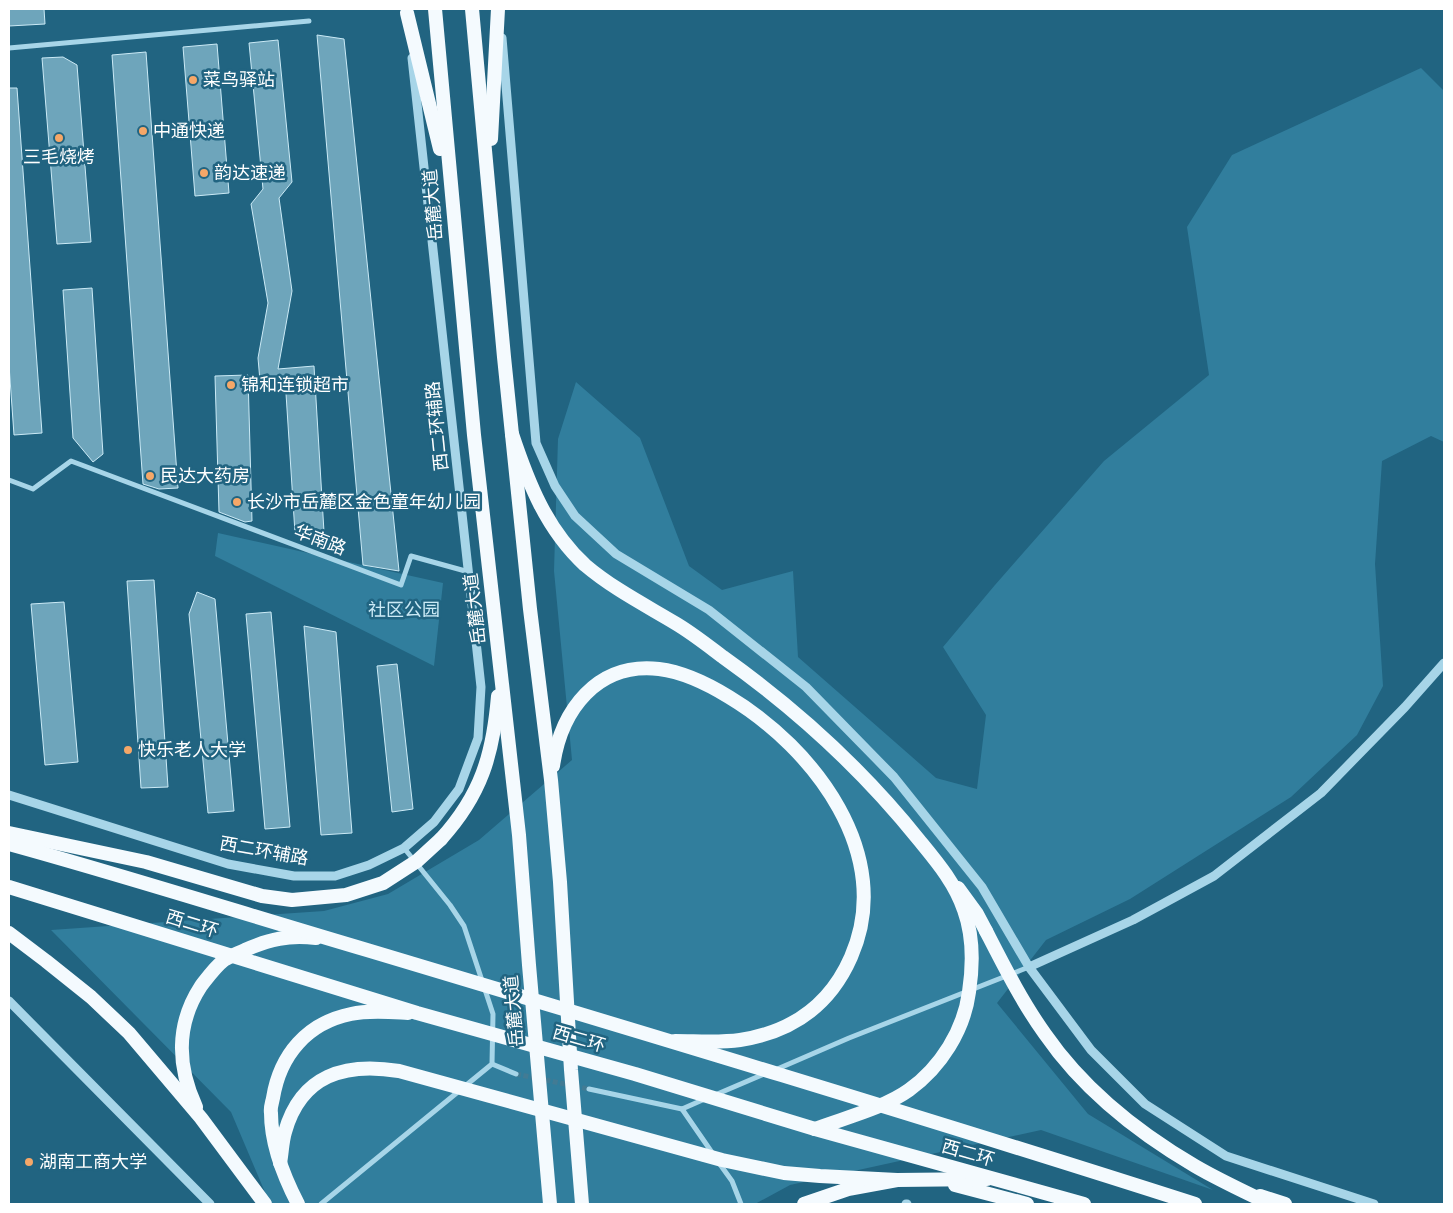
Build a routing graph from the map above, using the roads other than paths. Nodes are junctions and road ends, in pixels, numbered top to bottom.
1 (434, 9) edge
2 (472, 9) edge
3 (499, 9) edge
4 (407, 14) joint
5 (309, 20) dead end
6 (9, 48) edge
7 (489, 188) junction
8 (451, 193) junction
9 (512, 434) junction
10 (9, 480) edge
11 (469, 572) junction
12 (500, 663) junction
13 (1444, 663) edge
14 (551, 780) junction
15 (9, 795) edge
16 (9, 833) edge
17 (9, 844) edge
18 (404, 848) junction
19 (948, 876) junction
20 (9, 887) edge
21 (9, 934) edge
22 (332, 940) junction
23 (1029, 967) junction
24 (9, 1001) edge
25 (417, 1013) junction
26 (672, 1041) junction
27 (492, 1064) junction
28 (516, 1074) tunnel mouth
29 (589, 1089) tunnel mouth
30 (682, 1109) junction
31 (201, 1118) junction
32 (815, 1129) junction
33 (280, 1163) junction
34 (991, 1179) junction
35 (897, 1180) junction
36 (924, 1180) junction
37 (1238, 1188) junction
38 (210, 1204) edge
39 (265, 1204) edge
40 (298, 1204) edge
41 (321, 1204) edge
42 (550, 1204) edge
43 (582, 1204) edge
44 (741, 1204) edge
45 (804, 1204) edge
46 (1027, 1204) edge
47 (1084, 1204) edge
48 (1195, 1204) edge
49 (1270, 1204) edge
50 (1285, 1204) edge
51 (1374, 1204) edge

1 - 8 highway, 岳麓大道
2 - 7 highway
3 - 7 highway
3 - 23 street
4 - 8 highway
4 - 11 street, 西二环辅路
5 - 6 street
7 - 9 highway
8 - 12 highway, 岳麓大道
9 - 14 highway
9 - 19 highway, bridge
10 - 11 street, 华南路
11 - 18 street, 西二环辅路
12 - 16 highway, bridge
12 - 42 highway, 岳麓大道
13 - 23 street
14 - 26 highway
14 - 43 highway
15 - 18 street, 西二环辅路
17 - 22 highway, bridge
18 - 27 street
19 - 32 highway, bridge
19 - 37 highway, bridge
20 - 25 highway, 西二环, bridge
21 - 31 highway
22 - 26 highway, bridge
22 - 31 highway, bridge
23 - 30 street
23 - 51 street
24 - 38 street
25 - 32 highway, 西二环, bridge
25 - 33 highway, bridge
26 - 48 highway, bridge
27 - 28 street
27 - 41 street
29 - 30 street
30 - 44 street
31 - 39 highway
32 - 34 highway, 西二环, bridge
33 - 35 highway, bridge
33 - 40 highway
34 - 36 highway
34 - 47 highway, 西二环, bridge
35 - 36 highway
35 - 45 highway, bridge
36 - 46 highway
37 - 49 highway, bridge
37 - 50 highway, bridge

